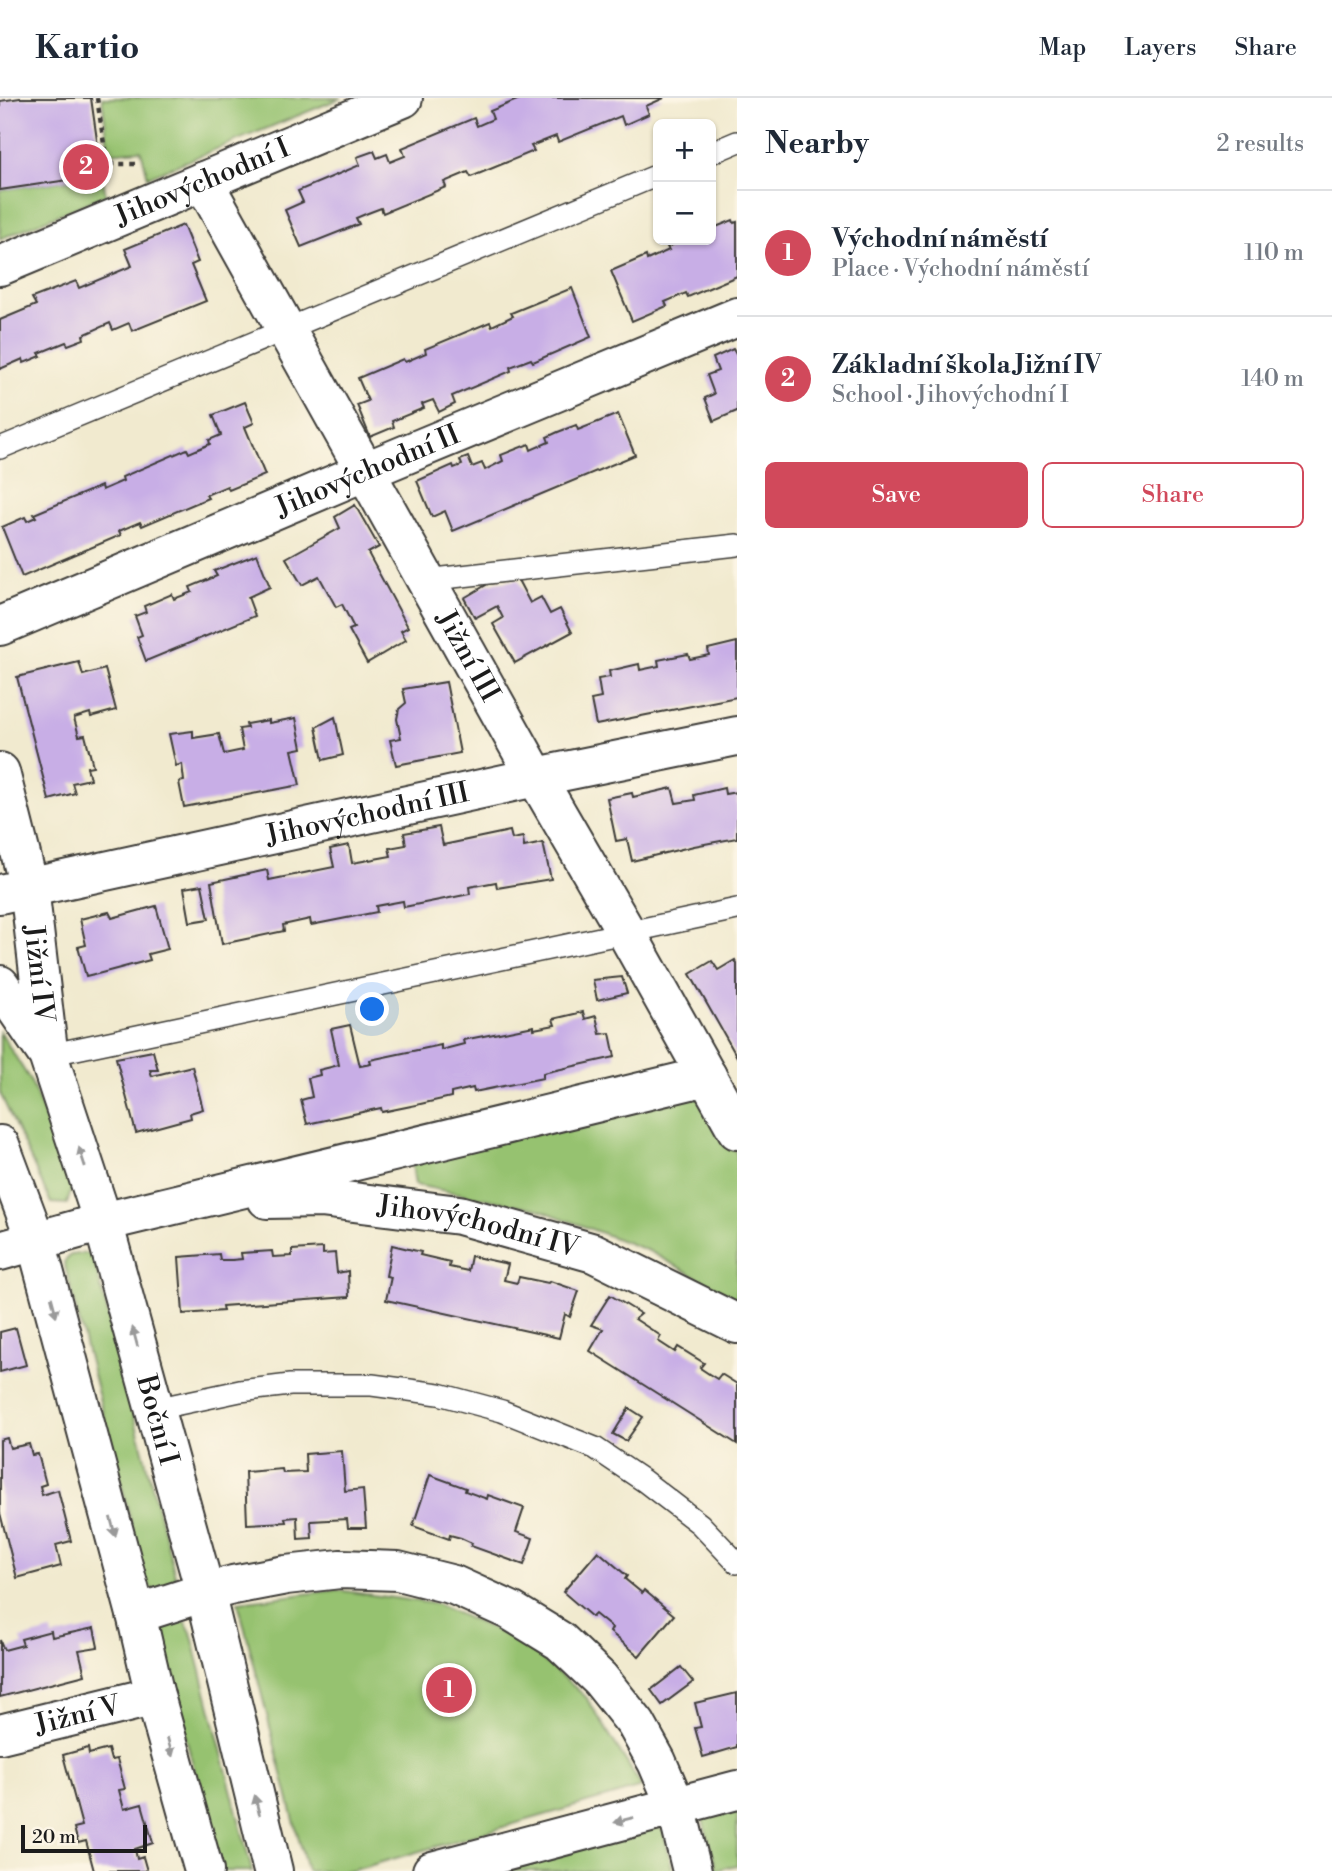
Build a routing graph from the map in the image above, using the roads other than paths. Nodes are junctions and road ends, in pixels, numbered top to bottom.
1 (403, 98) edge
2 (737, 142) edge
3 (716, 151) edge
4 (653, 177) edge
5 (203, 181) junction
6 (0, 266) edge
7 (737, 317) edge
8 (287, 330) junction
9 (0, 448) edge
10 (366, 471) junction
11 (737, 545) edge
12 (426, 580) junction
13 (0, 626) edge
14 (737, 736) edge
15 (0, 772) edge
16 (536, 777) junction
17 (15, 891) edge
18 (737, 909) edge
19 (626, 932) junction
20 (0, 985) edge
21 (48, 1055) junction
22 (707, 1076) junction
23 (737, 1130) edge
24 (0, 1145) edge
25 (202, 1199) junction
26 (103, 1222) junction
27 (36, 1241) junction
28 (0, 1251) edge
29 (737, 1324) edge
30 (155, 1409) junction
31 (737, 1563) edge
32 (205, 1592) junction
33 (136, 1614) junction
34 (155, 1696) junction
35 (0, 1734) edge
36 (737, 1790) edge
37 (676, 1806) junction
38 (204, 1871) edge
39 (273, 1871) edge
40 (432, 1871) edge
41 (692, 1871) edge

1 - 5 street, Jihovýchodní I
2 - 3 lane
4 - 8 lane
5 - 6 street, Jihovýchodní I
5 - 8 street, Jižní III
7 - 10 street, Jihovýchodní II
8 - 9 lane
8 - 10 street, Jižní III
10 - 12 street, Jižní III
10 - 13 street, Jihovýchodní II
11 - 12 lane
12 - 16 street, Jižní III
14 - 16 street, Jihovýchodní III
15 - 17 street, Jižní IV
16 - 17 street, Jihovýchodní III
16 - 19 street, Jižní III
17 - 21 street, Jižní IV
18 - 19 lane
19 - 21 lane
19 - 22 street, Jižní III
20 - 21 street, Boční I
26 -> 21 street, Boční I
22 - 23 street, Jižní III
22 - 25 street, Jihovýchodní IV
24 - 27 street
25 - 26 street, Jihovýchodní IV
25 - 29 street, Jihovýchodní IV
26 - 27 street, Jihovýchodní IV
30 -> 26 street, Boční I
27 - 28 street, Jihovýchodní IV
27 -> 33 street
30 - 31 lane
30 - 32 street, Boční I
32 - 33 street
32 - 37 street
39 -> 32 street, Boční I
33 - 34 street
34 - 35 street, Jižní V
34 -> 38 street
36 - 37 street
37 -> 40 street
37 - 41 street

